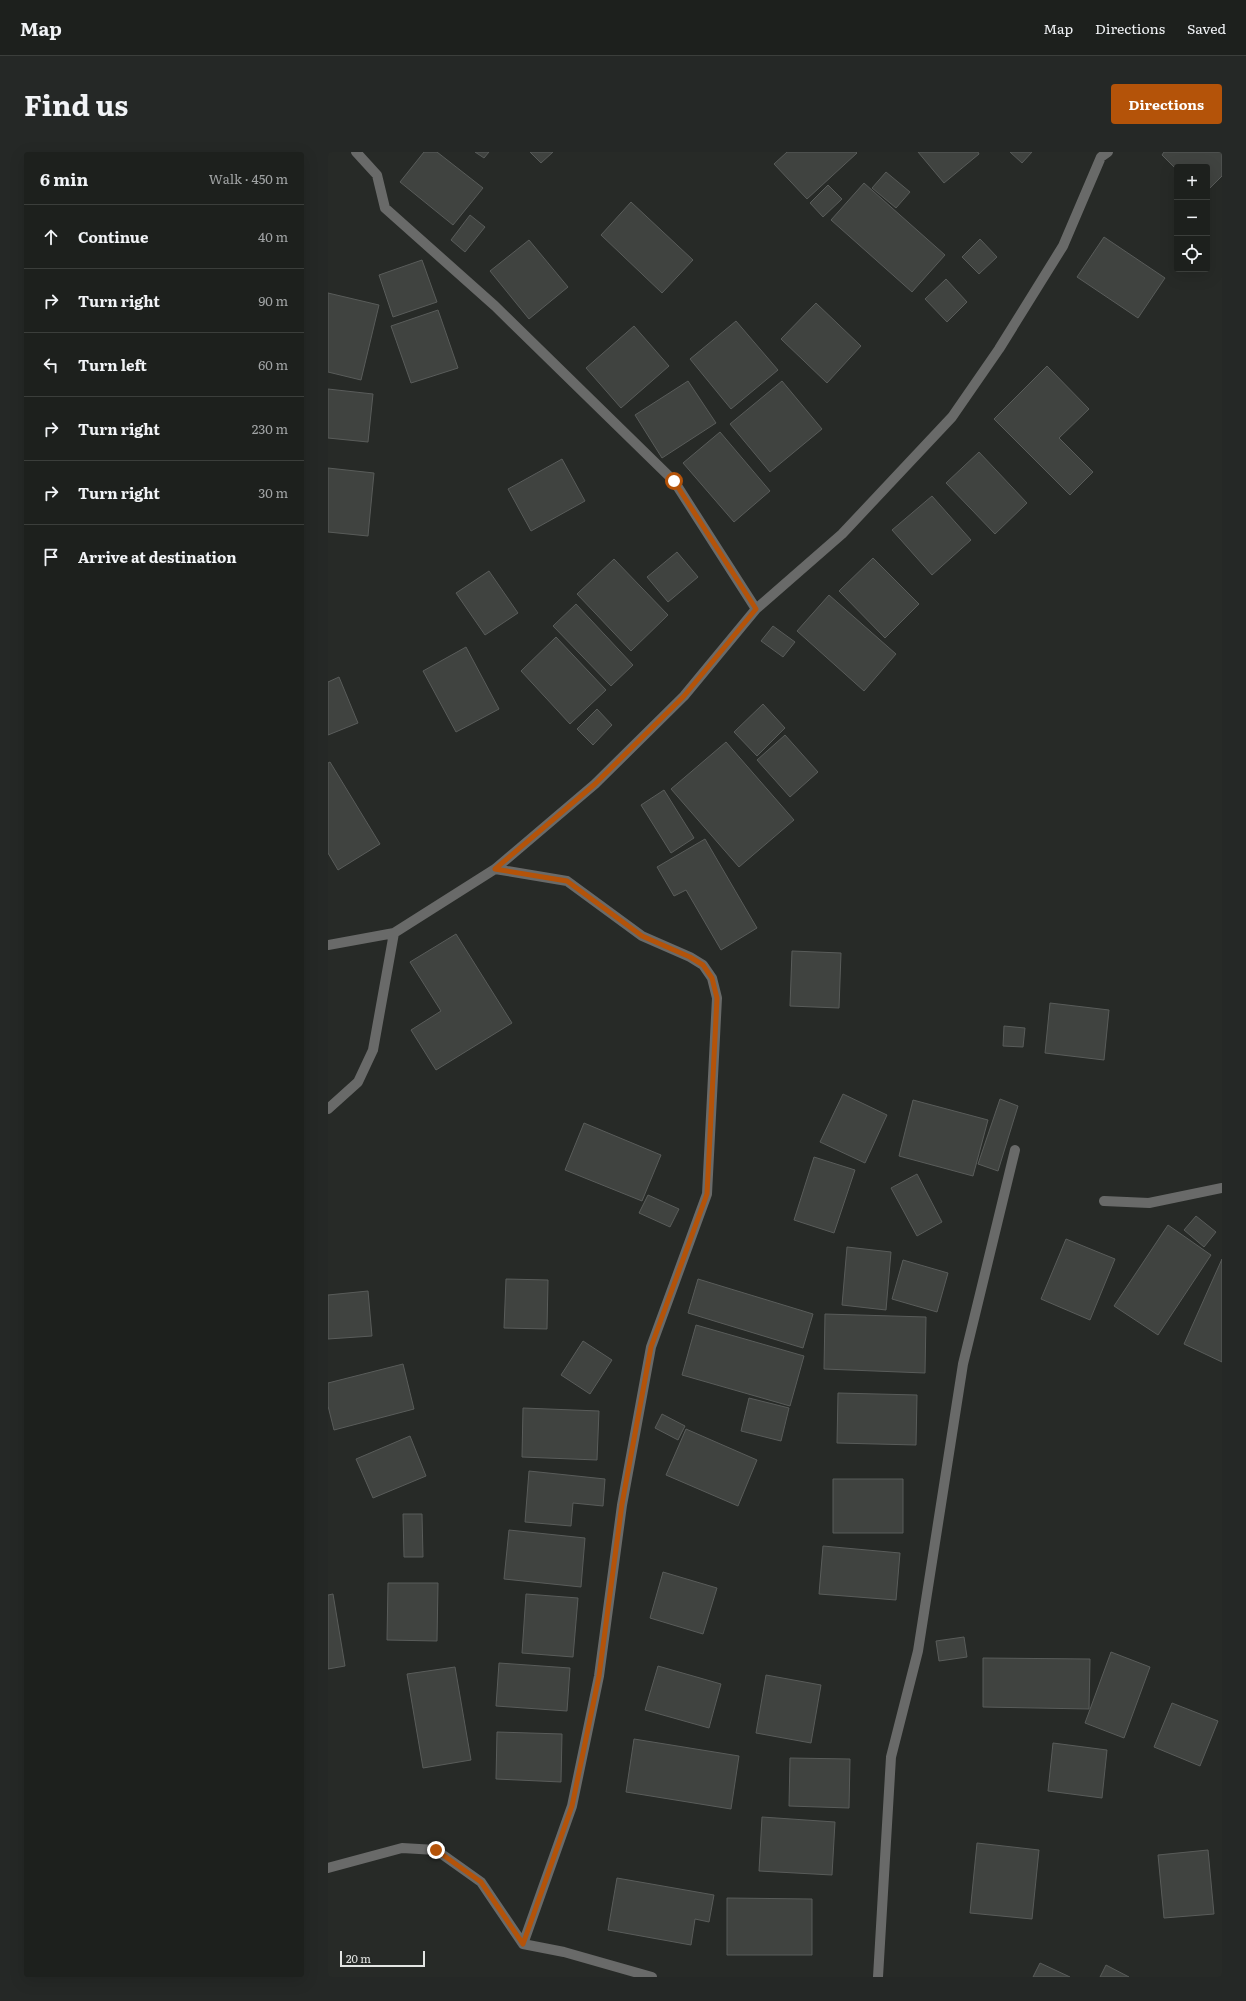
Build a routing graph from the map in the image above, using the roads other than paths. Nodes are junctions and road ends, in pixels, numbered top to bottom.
1 (356, 152) edge
2 (1108, 152) edge
3 (756, 609) junction
4 (495, 869) junction
5 (394, 933) junction
6 (328, 945) edge
7 (328, 1110) edge
8 (1015, 1150) dead end
9 (1222, 1188) edge
10 (1104, 1201) dead end
11 (328, 1868) edge
12 (523, 1944) junction
13 (652, 1977) edge
14 (878, 1977) edge

1 - 3 street
2 - 3 street
3 - 4 street
4 - 5 street
4 - 12 street
5 - 6 street
5 - 7 street
8 - 14 street
9 - 10 street
11 - 12 street
12 - 13 street

